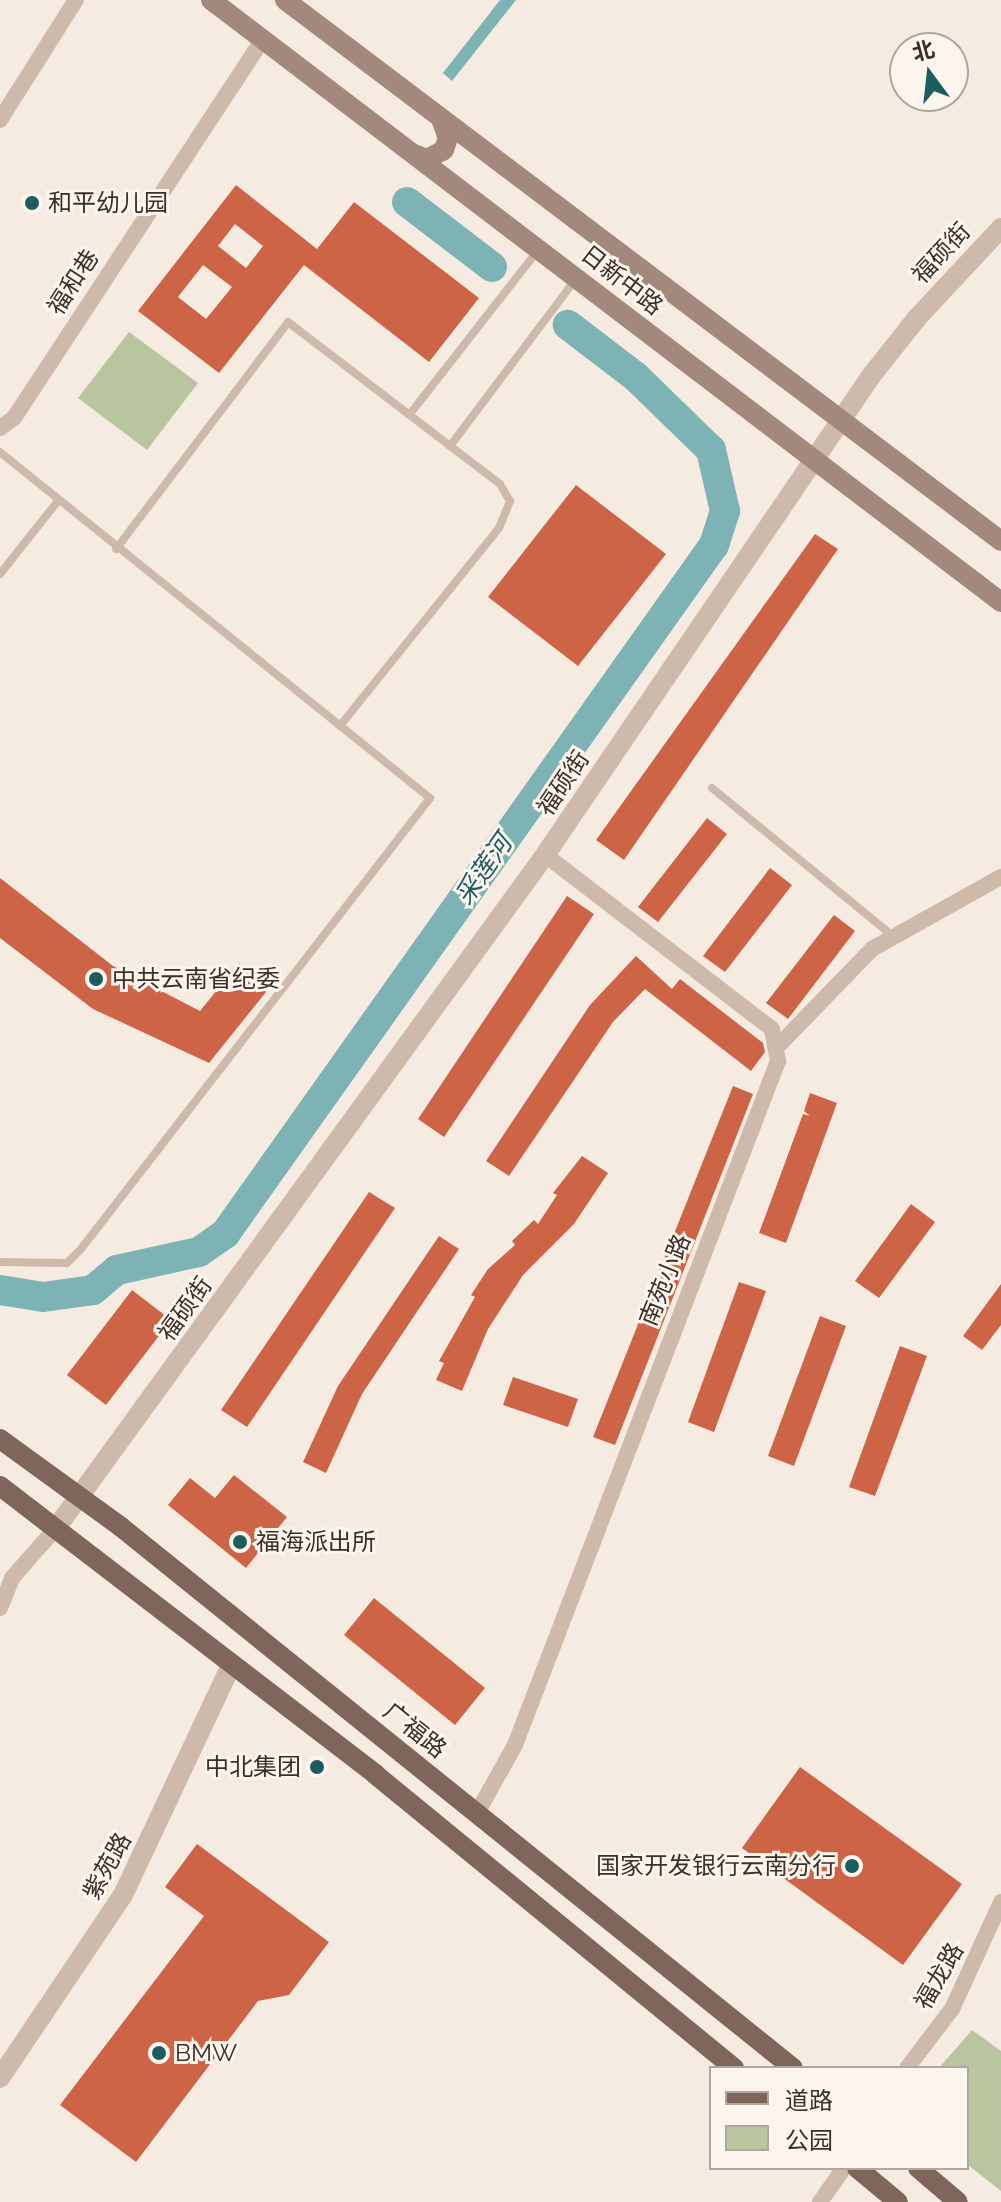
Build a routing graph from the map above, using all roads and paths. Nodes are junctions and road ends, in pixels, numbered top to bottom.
1 (76, 0) edge
2 (211, 0) edge
3 (291, 2) edge
4 (263, 39) junction
5 (441, 118) junction
6 (0, 120) edge
7 (410, 152) junction
8 (1001, 228) edge
9 (539, 248) junction
10 (577, 278) junction
11 (410, 414) junction
12 (842, 418) junction
13 (0, 428) edge
14 (450, 446) junction
15 (0, 452) edge
16 (815, 460) junction
17 (57, 502) junction
18 (1001, 541) edge
19 (116, 549) junction
20 (0, 574) edge
21 (1001, 602) edge
22 (340, 726) junction
23 (712, 788) dead end
24 (545, 855) junction
25 (1001, 877) edge
26 (893, 936) junction
27 (779, 1045) junction
28 (0, 1262) edge
29 (0, 1439) edge
30 (0, 1486) edge
31 (81, 1498) junction
32 (57, 1527) junction
33 (0, 1608) edge
34 (231, 1665) junction
35 (477, 1813) junction
36 (1001, 1902) edge
37 (732, 2066) edge
38 (791, 2066) edge
39 (909, 2066) edge
40 (0, 2078) edge
41 (843, 2170) edge
42 (859, 2170) edge
43 (920, 2170) edge
44 (820, 2202) edge
45 (898, 2202) edge
46 (958, 2202) edge

1 - 6 street
2 - 4 main road, 日新中路
3 - 5 main road, 日新中路
4 - 7 main road, 日新中路
4 - 13 street, 福和巷
5 - 7 main road
5 - 12 main road, 日新中路
7 - 9 main road, 日新中路
8 - 12 street, 福硕街
9 - 10 main road, 日新中路
9 - 11 lane
10 - 14 lane
10 - 16 main road, 日新中路
11 - 14 lane
11 - 19 lane
12 - 16 street, 福硕街
12 - 18 main road, 日新中路
14 - 22 lane
15 - 17 lane
16 - 21 main road, 日新中路
16 - 24 street, 福硕街
17 - 19 lane
17 - 20 lane
19 - 22 lane
22 - 28 lane
23 - 26 lane
24 - 27 street
24 - 31 street, 福硕街
25 - 26 street
26 - 27 street
27 - 35 street, 南苑小路
29 - 31 main road, 广福路
30 - 32 main road
31 - 32 street, 福硕街
31 - 35 main road, 广福路
32 - 33 street
32 - 34 main road
34 - 37 main road
34 - 40 street, 紫苑路
35 - 38 main road, 广福路
36 - 39 street, 福龙路
41 - 44 street
42 - 45 main road
43 - 46 main road

